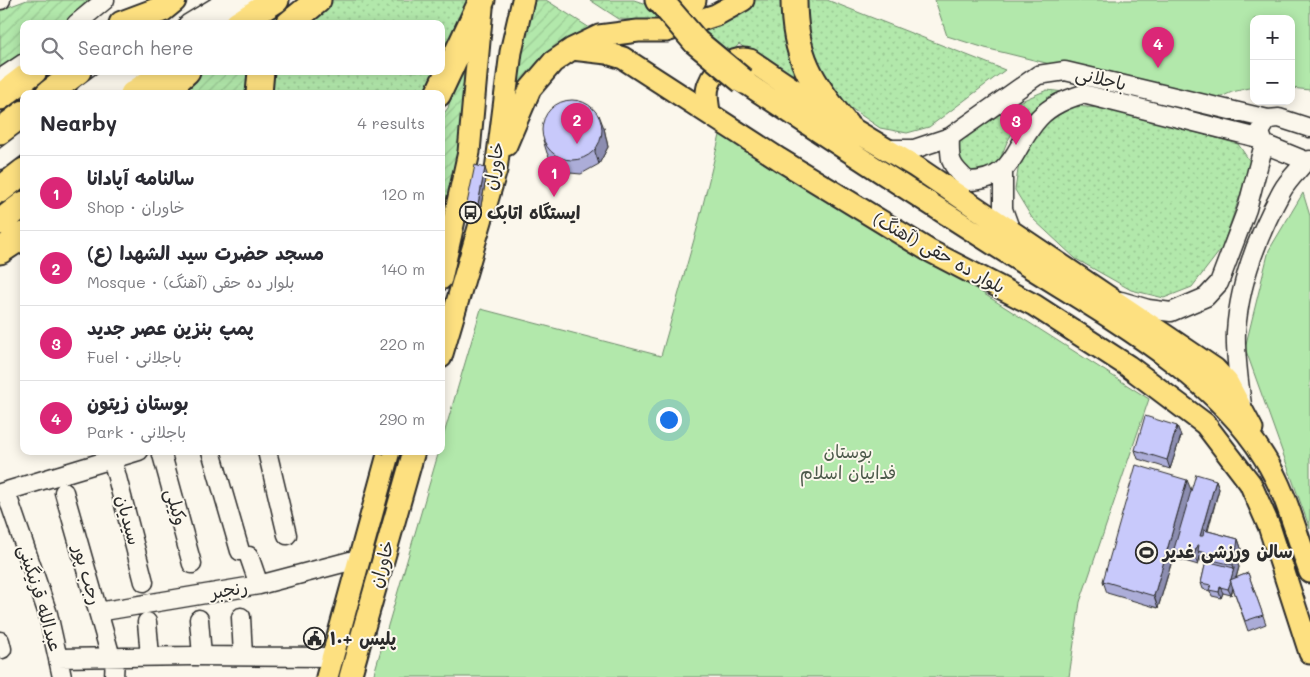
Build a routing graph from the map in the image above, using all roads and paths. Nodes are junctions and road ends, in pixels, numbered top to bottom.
1 (105, 0) edge
2 (227, 0) edge
3 (247, 0) edge
4 (276, 0) edge
5 (318, 0) edge
6 (482, 0) edge
7 (523, 0) edge
8 (659, 0) edge
9 (693, 0) edge
10 (743, 0) edge
11 (794, 0) edge
12 (171, 3) edge
13 (81, 20) edge
14 (131, 20) edge
15 (148, 20) edge
16 (194, 20) edge
17 (216, 20) edge
18 (244, 20) edge
19 (294, 20) edge
20 (572, 49) junction
21 (20, 65) edge
22 (29, 75) edge
23 (73, 75) edge
24 (111, 75) edge
25 (131, 75) edge
26 (160, 75) edge
27 (183, 75) edge
28 (261, 75) edge
29 (0, 79) edge
30 (743, 81) joint
31 (53, 90) edge
32 (90, 90) edge
33 (110, 90) edge
34 (139, 90) edge
35 (166, 90) edge
36 (260, 90) edge
37 (440, 90) edge
38 (0, 97) edge
39 (709, 112) junction
40 (20, 116) edge
41 (1268, 119) junction
42 (846, 125) junction
43 (1310, 128) edge
44 (0, 131) edge
45 (950, 137) junction
46 (1263, 141) junction
47 (20, 145) edge
48 (888, 149) junction
49 (20, 158) edge
50 (0, 160) edge
51 (1308, 161) edge
52 (496, 170) junction
53 (1003, 172) junction
54 (0, 173) edge
55 (20, 174) edge
56 (0, 190) edge
57 (20, 207) edge
58 (0, 222) edge
59 (1011, 231) junction
60 (20, 238) edge
61 (0, 251) edge
62 (445, 261) edge
63 (1114, 299) junction
64 (445, 344) edge
65 (1242, 410) junction
66 (1259, 450) junction
67 (123, 455) edge
68 (161, 455) edge
69 (212, 455) edge
70 (267, 455) edge
71 (388, 455) edge
72 (413, 455) edge
73 (112, 458) junction
74 (3, 492) edge
75 (64, 492) dead end
76 (287, 535) dead end
77 (358, 559) junction
78 (192, 564) dead end
79 (1310, 572) edge
80 (144, 582) dead end
81 (259, 585) junction
82 (98, 612) junction
83 (241, 617) dead end
84 (199, 619) dead end
85 (147, 622) dead end
86 (1310, 653) edge
87 (150, 656) junction
88 (202, 656) junction
89 (243, 656) junction
90 (113, 657) junction
91 (58, 658) junction
92 (330, 667) edge
93 (62, 677) edge
94 (114, 677) edge
95 (350, 677) edge

1 - 13 street
2 - 16 street
3 - 17 street
4 - 18 highway
5 - 19 highway
6 - 37 highway
6 - 62 main road, خاوران
7 - 52 main road, خاوران
8 - 9 highway
8 - 30 highway, bridge
10 - 20 main road
11 - 42 highway
12 - 14 highway
12 - 15 highway
20 - 39 main road, بلوار ده حقی (آهنگ)
20 - 52 main road
21 - 29 street
22 - 38 highway
23 - 31 highway
24 - 32 street
25 - 33 street
26 - 34 highway
27 - 35 highway
28 - 36 highway
30 - 66 main road, بلوار ده حقی (آهنگ)
39 - 42 main road
39 - 86 main road, بلوار ده حقی (آهنگ)
40 - 44 highway
41 - 43 street, باجلانی
41 - 45 street, باجلانی
41 - 46 street
42 - 48 main road
45 - 48 street, باجلانی
45 - 53 street
46 - 51 street, باجلانی
46 - 53 street, باجلانی
46 - 63 street
47 - 50 street
48 - 59 main road
49 - 54 street
51 - 65 street
52 - 64 main road, خاوران
53 - 59 street
55 - 56 highway
57 - 58 highway
59 - 63 main road
60 - 61 highway
63 - 65 main road
65 - 66 main road
66 - 79 main road, بلوار ده حقی (آهنگ)
67 - 73 street
68 - 78 street, وکیلی
69 - 81 street
70 - 76 street
71 - 77 main road, خاوران
72 - 95 main road, خاوران
73 - 74 street
73 - 80 street, سیدیان
74 - 91 street, عبدالله قرنیگینی
75 - 82 street, رجب پور
77 - 81 street, رنجبر
77 - 92 main road, خاوران
81 - 82 street, رنجبر
82 - 90 street, رجب پور
83 - 89 street
84 - 88 street
85 - 87 street
87 - 88 street
87 - 90 street
88 - 89 street
89 - 92 street
90 - 91 street
90 - 94 street, رجب پور
91 - 93 street, عبدالله قرنیگینی

